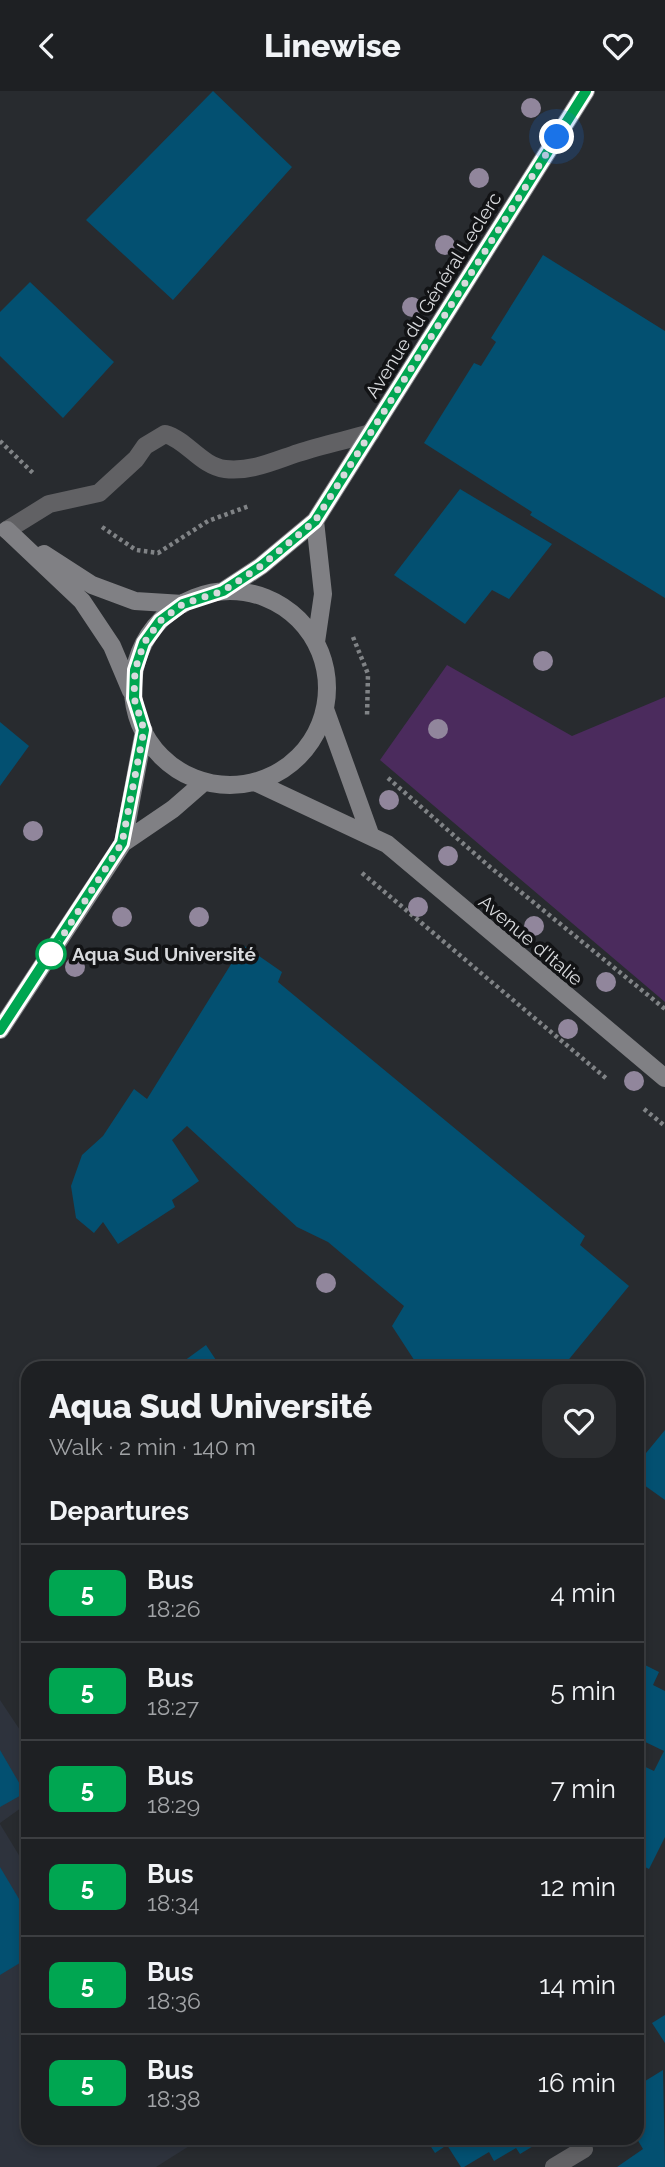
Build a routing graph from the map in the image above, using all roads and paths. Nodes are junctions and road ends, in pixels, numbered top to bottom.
1 (586, 91) edge
2 (371, 433) junction
3 (259, 503) dead end
4 (315, 521) junction
5 (96, 523) dead end
6 (4, 527) edge
7 (223, 591) junction
8 (183, 604) junction
9 (351, 632) dead end
10 (316, 642) junction
11 (134, 698) junction
12 (325, 709) junction
13 (365, 729) dead end
14 (144, 730) junction
15 (379, 770) dead end
16 (204, 782) junction
17 (255, 782) junction
18 (370, 834) junction
19 (122, 843) junction
20 (353, 866) dead end
21 (665, 1009) edge
22 (0, 1030) edge
23 (665, 1078) edge
24 (616, 1087) dead end
25 (636, 1102) dead end
26 (665, 1126) edge
27 (584, 2149) dead end
28 (554, 2167) edge

1 - 2 street, Avenue du Général Leclerc
2 - 4 street, Avenue du Général Leclerc
2 - 6 lane
3 - 5 path
4 - 7 street, Avenue du Général Leclerc
4 - 10 street
6 - 8 street
6 - 11 street
7 - 8 street
7 - 10 street
8 - 11 street
9 - 13 path
10 - 12 street
11 - 14 street
12 - 17 street
12 - 18 street
14 - 16 street
14 - 19 street
15 - 21 path
16 - 17 street
16 - 19 street
17 - 18 street, Avenue d'Italie
18 - 23 street, Avenue d'Italie
19 - 22 street
20 - 24 path
25 - 26 path
27 - 28 lane

